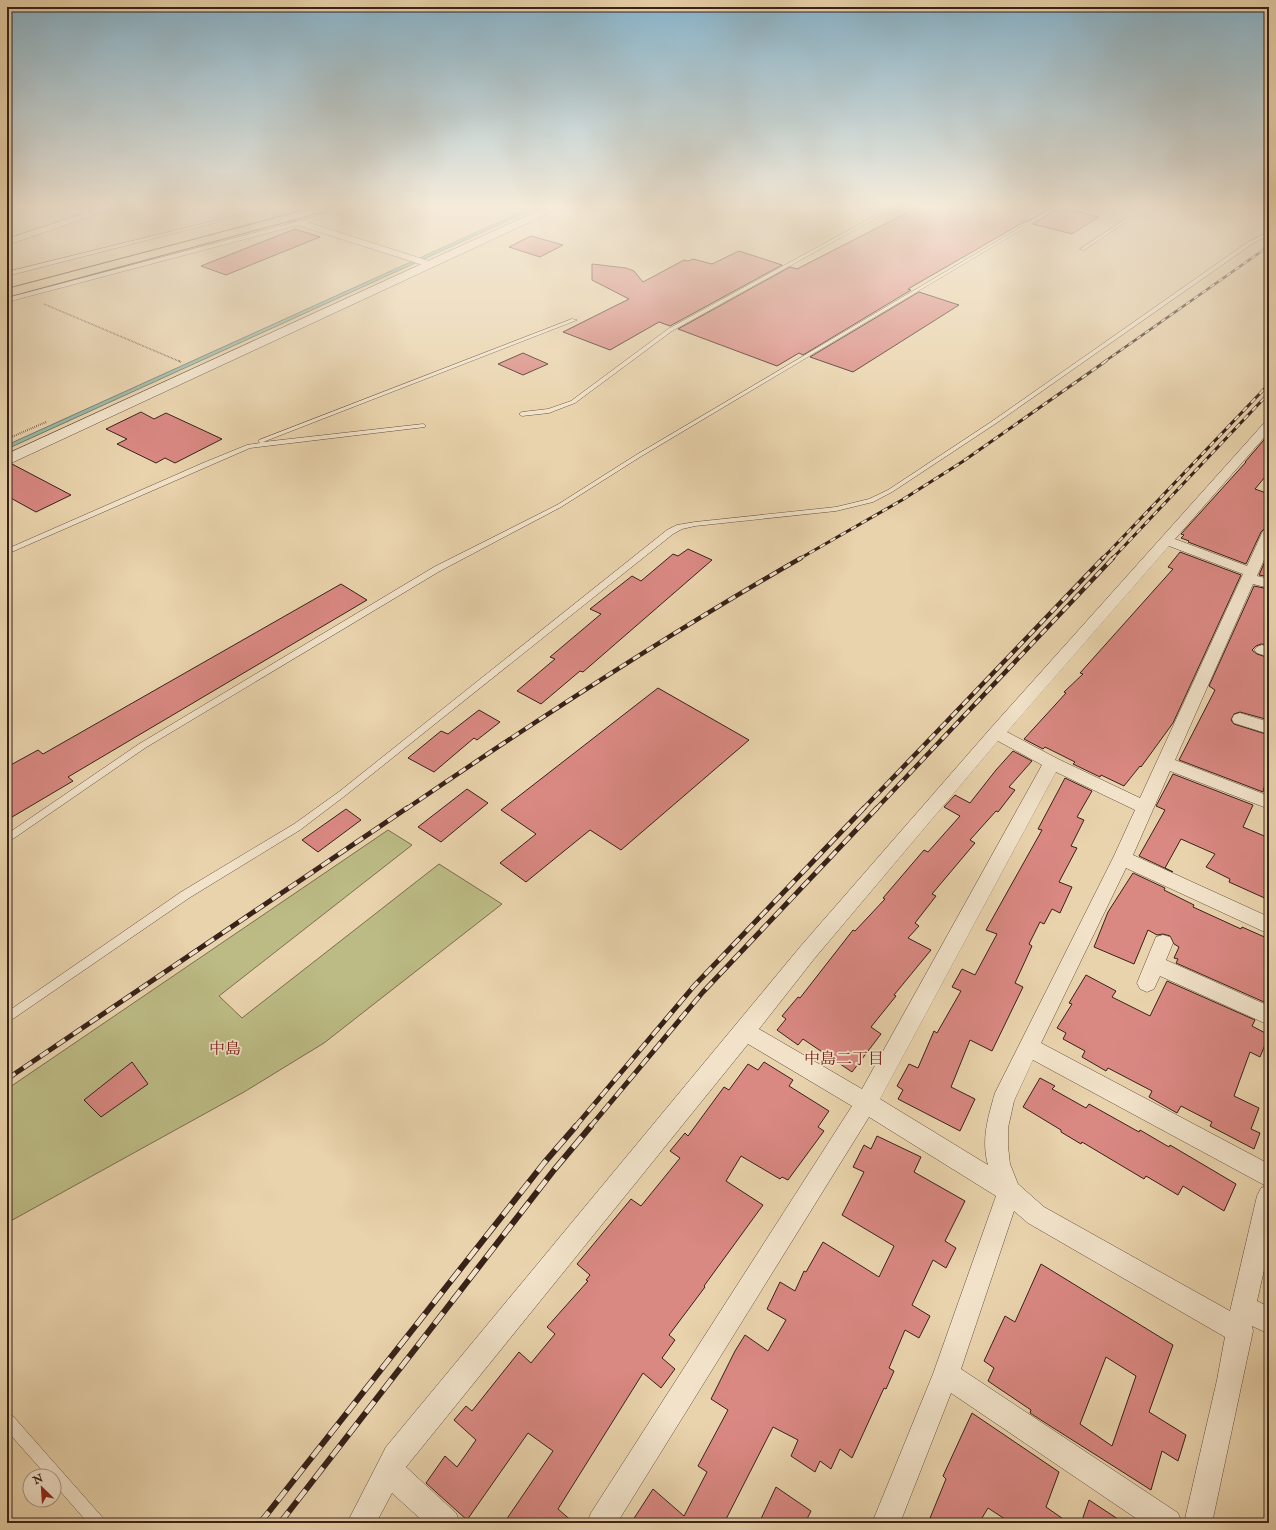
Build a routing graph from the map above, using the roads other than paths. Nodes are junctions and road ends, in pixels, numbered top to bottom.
1 (21, 278) edge
2 (62, 278) edge
3 (90, 278) edge
4 (398, 278) edge
5 (764, 278) edge
6 (937, 278) edge
7 (1199, 278) edge
8 (7, 282) edge
9 (7, 293) edge
10 (7, 300) edge
11 (574, 320) dead end
12 (522, 414) dead end
13 (1269, 425) edge
14 (423, 426) dead end
15 (249, 446) junction
16 (7, 460) edge
17 (1268, 537) edge
18 (1168, 541) junction
19 (7, 552) edge
20 (1250, 575) junction
21 (1269, 584) edge
22 (1240, 720) dead end
23 (1269, 728) edge
24 (996, 733) junction
25 (1052, 763) junction
26 (1165, 763) junction
27 (1269, 803) edge
28 (1144, 807) junction
29 (7, 839) edge
30 (1122, 858) junction
31 (1269, 926) edge
32 (1163, 943) dead end
33 (1154, 964) junction
34 (1146, 983) dead end
35 (1269, 1016) edge
36 (7, 1018) edge
37 (745, 1031) junction
38 (1029, 1047) junction
39 (866, 1103) junction
40 (1269, 1176) edge
41 (1009, 1191) junction
42 (1268, 1208) edge
43 (1242, 1319) junction
44 (1269, 1321) edge
45 (946, 1374) junction
46 (7, 1420) edge
47 (388, 1470) junction
48 (1202, 1521) edge
49 (98, 1523) edge
50 (361, 1523) edge
51 (446, 1523) edge
52 (601, 1523) edge
53 (886, 1523) edge
54 (1168, 1523) edge

1 - 8 highway
2 - 9 highway
3 - 10 lane
4 - 16 street
5 - 12 lane
6 - 29 lane
7 - 36 lane
11 - 15 lane
13 - 18 street
14 - 15 lane
15 - 19 lane
17 - 20 street
18 - 20 street
18 - 24 street
20 - 21 street
20 - 26 street
22 - 23 street
24 - 25 street
24 - 37 street
25 - 28 street
25 - 39 street
26 - 27 street
26 - 28 street
28 - 30 street
30 - 31 street
30 - 38 street
32 - 33 street
33 - 34 street
33 - 35 street
37 - 39 street
37 - 47 street
38 - 40 street
38 - 41 street
39 - 41 street
39 - 52 street
41 - 43 street
41 - 45 street
42 - 43 street
43 - 44 street
43 - 48 street
45 - 53 street
45 - 54 street
46 - 49 lane
47 - 50 street
47 - 51 street

